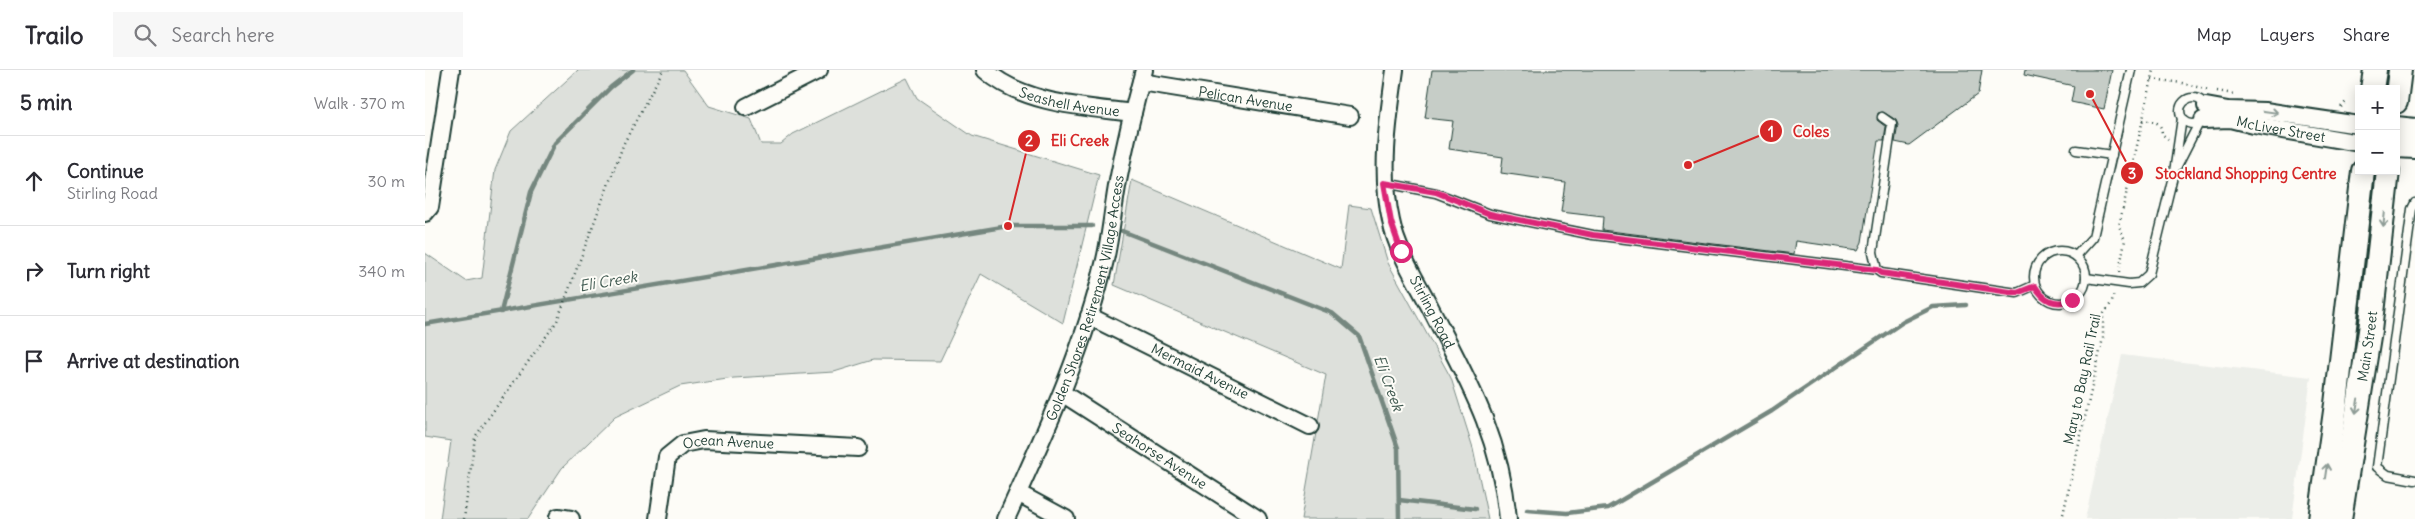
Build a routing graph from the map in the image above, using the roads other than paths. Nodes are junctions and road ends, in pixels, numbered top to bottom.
1 (451, 70) edge
2 (819, 70) edge
3 (985, 70) edge
4 (1395, 70) edge
5 (2131, 70) edge
6 (2375, 70) edge
7 (2400, 70) edge
8 (1143, 76) edge
9 (2373, 85) edge
10 (2398, 85) edge
11 (746, 107) dead end
12 (1133, 112) junction
13 (1350, 116) dead end
14 (2202, 116) junction
15 (1882, 117) dead end
16 (2182, 118) junction
17 (2355, 124) edge
18 (2400, 128) edge
19 (2415, 130) edge
20 (2355, 142) edge
21 (2400, 146) edge
22 (2415, 147) edge
23 (2076, 150) dead end
24 (432, 151) edge
25 (2112, 155) junction
26 (2174, 172) junction
27 (2363, 175) edge
28 (2388, 175) edge
29 (1384, 183) junction
30 (2415, 203) edge
31 (425, 213) edge
32 (2076, 256) junction
33 (1877, 270) junction
34 (2087, 278) junction
35 (2035, 286) junction
36 (1089, 316) junction
37 (1062, 393) junction
38 (1310, 426) dead end
39 (858, 448) dead end
40 (2415, 480) edge
41 (1018, 493) junction
42 (658, 519) edge
43 (1006, 519) edge
44 (1066, 519) edge
45 (1257, 519) edge
46 (1508, 519) edge
47 (2319, 519) edge
48 (2340, 519) edge

1 - 24 street
2 - 11 street
3 - 12 street, Seashell Avenue
4 - 29 street, Stirling Road
5 - 25 lane
6 - 9 main road
7 - 10 main road
8 - 12 street, Golden Shores Retirement Village Access
8 - 13 street, Pelican Avenue
12 - 36 street, Golden Shores Retirement Village Access
14 - 16 lane
14 - 16 lane
14 -> 17 street, McLiver Street
14 - 20 street, McLiver Street
14 - 26 lane
15 - 33 lane
16 - 26 lane
18 - 19 main road
21 - 22 main road
23 - 25 lane
24 - 31 street
25 - 32 lane
26 - 34 lane
47 -> 27 main road, Main Street
28 -> 48 main road, Main Street
29 - 33 lane
29 - 46 street, Stirling Road
30 - 40 lane
32 - 34 lane
32 - 35 lane
33 - 35 lane
34 - 35 lane
36 - 37 street, Golden Shores Retirement Village Access
36 - 38 street, Mermaid Avenue
37 - 41 street, Golden Shores Retirement Village Access
37 - 45 street, Seahorse Avenue
39 - 42 street, Ocean Avenue
41 - 43 street, Golden Shores Retirement Village Access
41 - 44 street

